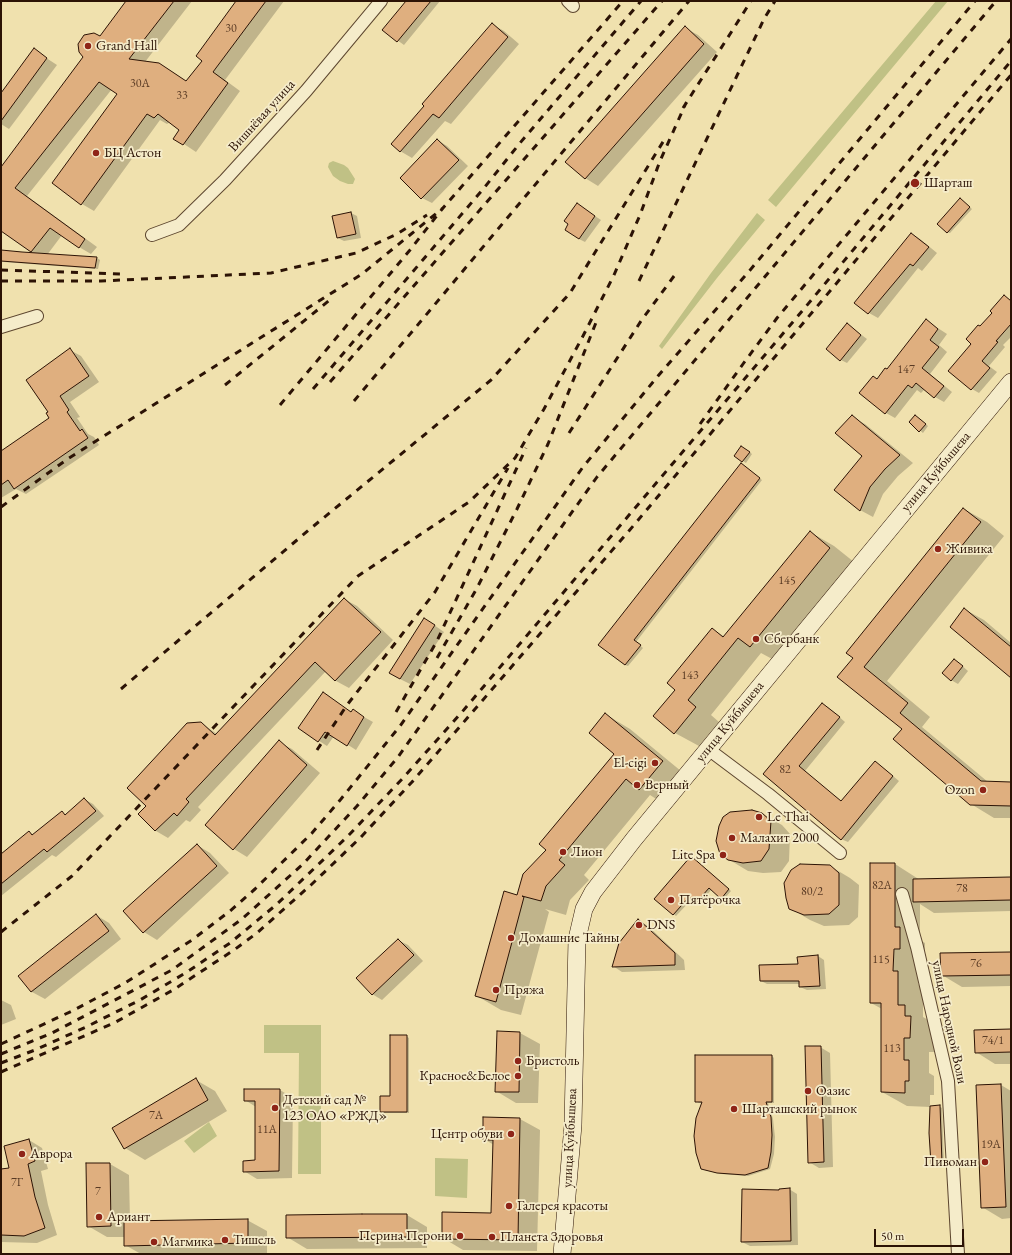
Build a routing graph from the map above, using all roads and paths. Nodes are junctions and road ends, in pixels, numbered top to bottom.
1 (381, 1) edge
2 (152, 235) dead end
3 (37, 316) dead end
4 (1, 327) edge
5 (1011, 382) edge
6 (708, 749) junction
7 (840, 853) dead end
8 (902, 894) dead end
9 (562, 1254) edge
10 (958, 1254) edge

1 - 2 street, Вишнёвая улица
3 - 4 street
5 - 6 street, улица Куйбышева
6 - 7 street
6 - 9 street, улица Куйбышева
8 - 10 street, улица Народной Воли

